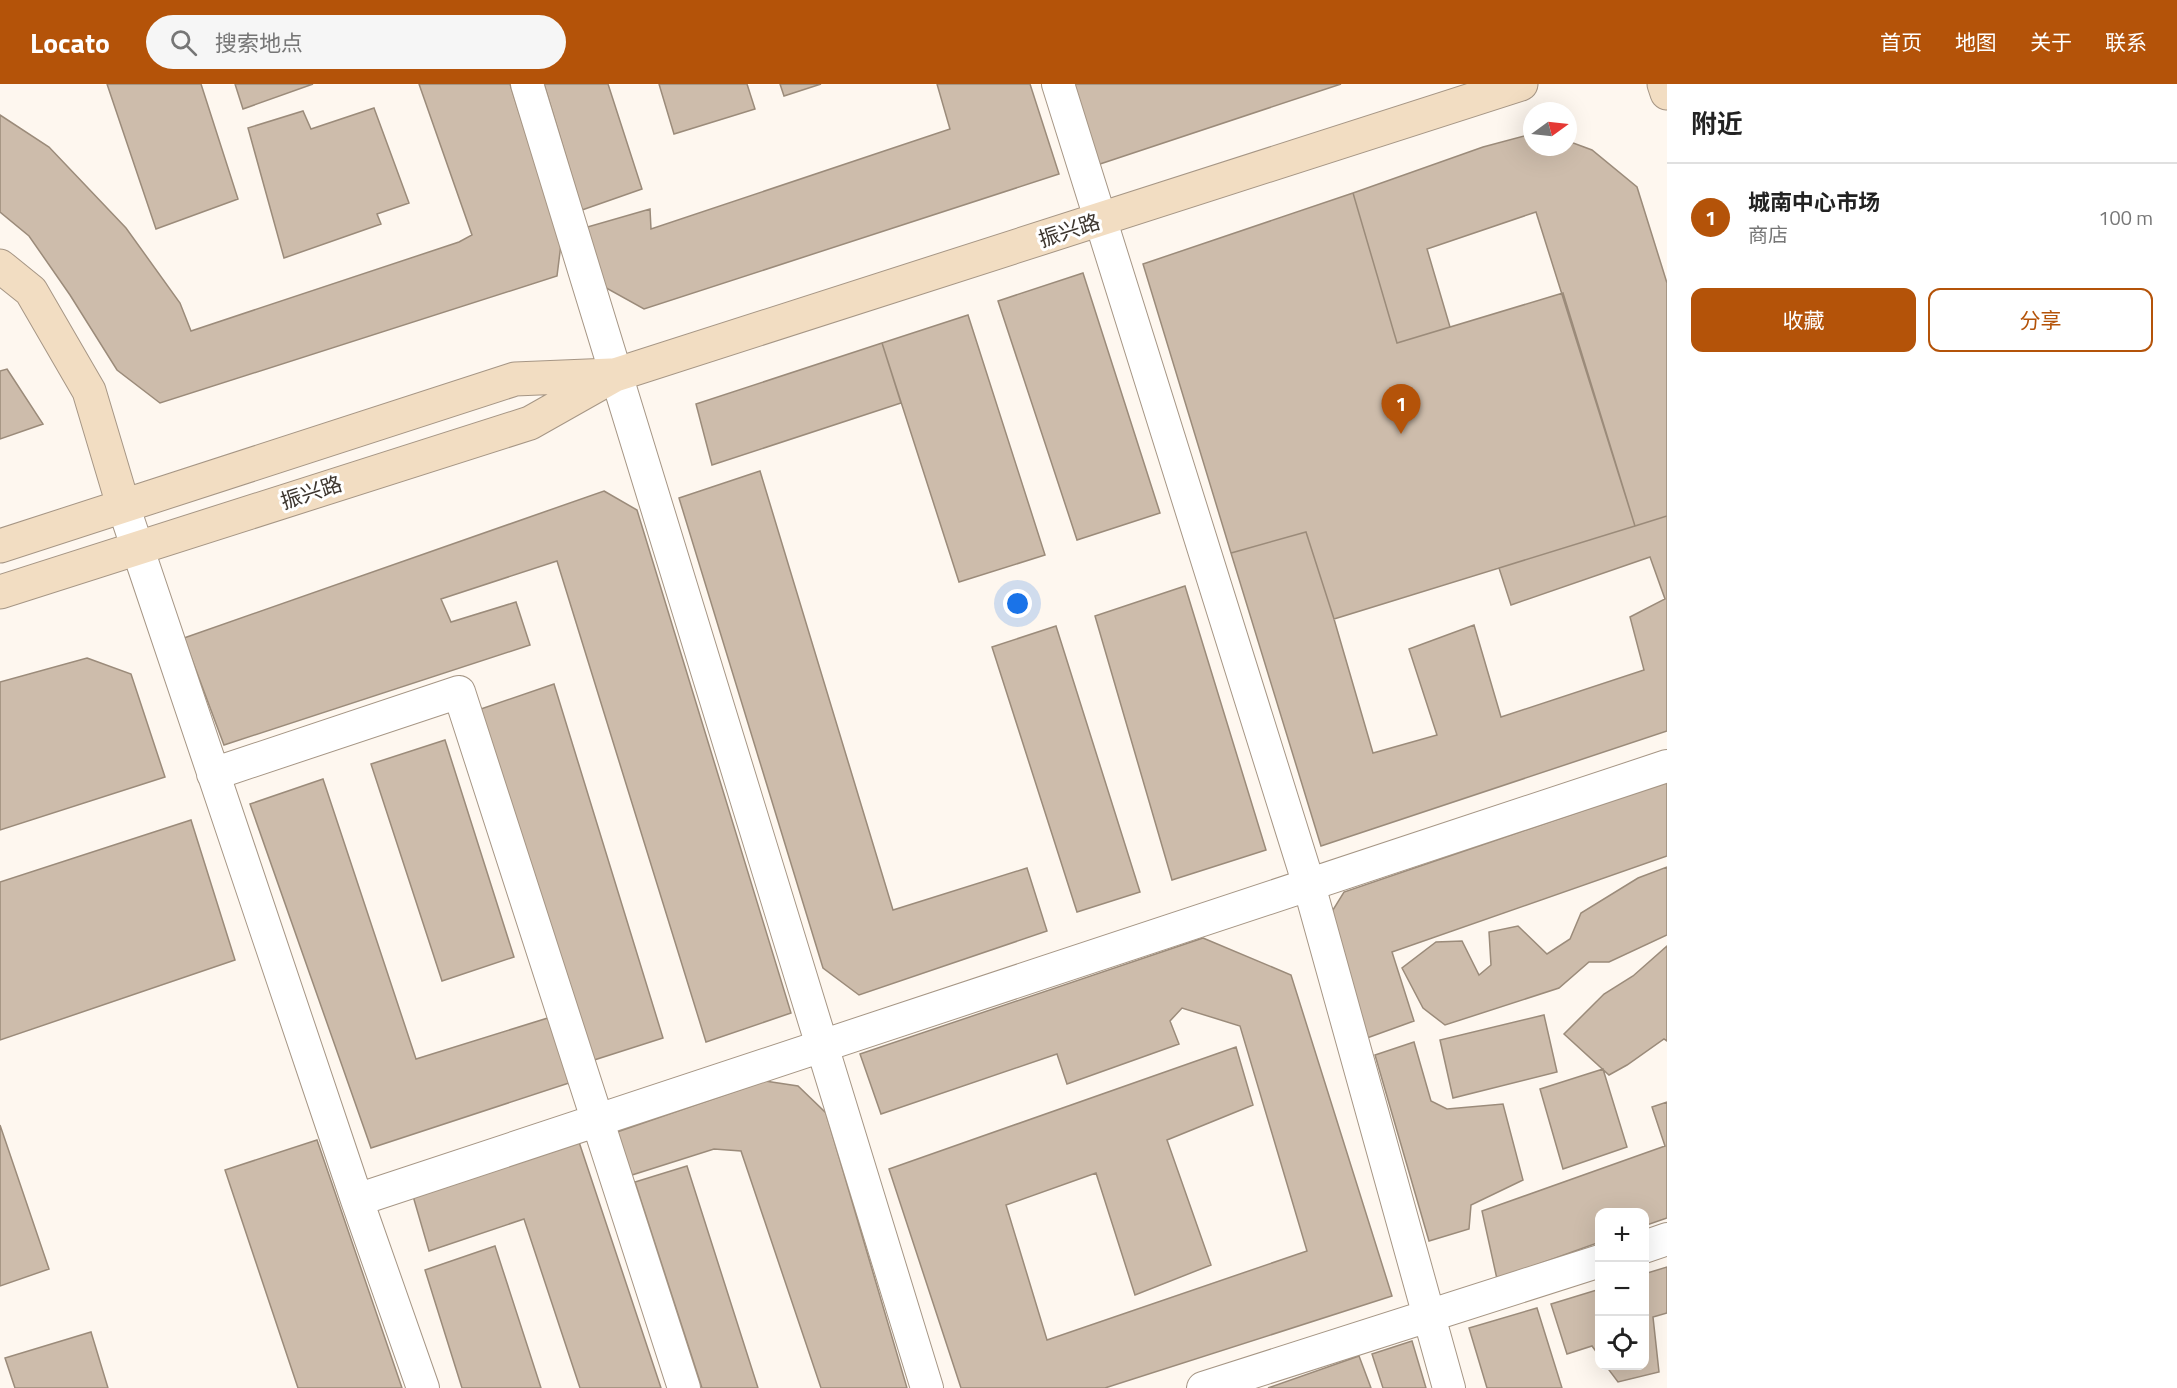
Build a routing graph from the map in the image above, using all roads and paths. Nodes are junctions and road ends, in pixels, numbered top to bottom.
1 (527, 84) edge
2 (1058, 84) edge
3 (1521, 84) edge
4 (1664, 84) edge
5 (1667, 93) edge
6 (1101, 220) junction
7 (0, 266) edge
8 (615, 375) junction
9 (123, 505) junction
10 (0, 546) edge
11 (137, 547) junction
12 (0, 592) edge
13 (1667, 766) edge
14 (213, 774) junction
15 (1309, 885) junction
16 (822, 1046) junction
17 (596, 1121) junction
18 (357, 1200) junction
19 (1667, 1239) edge
20 (1649, 1245) edge
21 (1596, 1262) edge
22 (1428, 1317) junction
23 (423, 1388) edge
24 (684, 1388) edge
25 (927, 1388) edge
26 (1203, 1388) edge
27 (1449, 1388) edge

1 - 8 street
2 - 6 street
3 - 6 main road, 振兴路
4 - 5 main road
6 - 8 main road, 振兴路
6 - 15 street
7 - 9 main road
8 - 9 main road, 振兴路
8 - 11 main road, 振兴路
8 - 16 street
9 - 10 main road, 振兴路
9 - 11 street
11 - 12 main road, 振兴路
11 - 14 street
13 - 15 street
14 - 17 street
14 - 18 street
15 - 16 street
15 - 22 street
16 - 17 street
16 - 25 street
17 - 18 street
17 - 24 street
18 - 23 street
19 - 20 street
21 - 22 street
22 - 26 street
22 - 27 street

